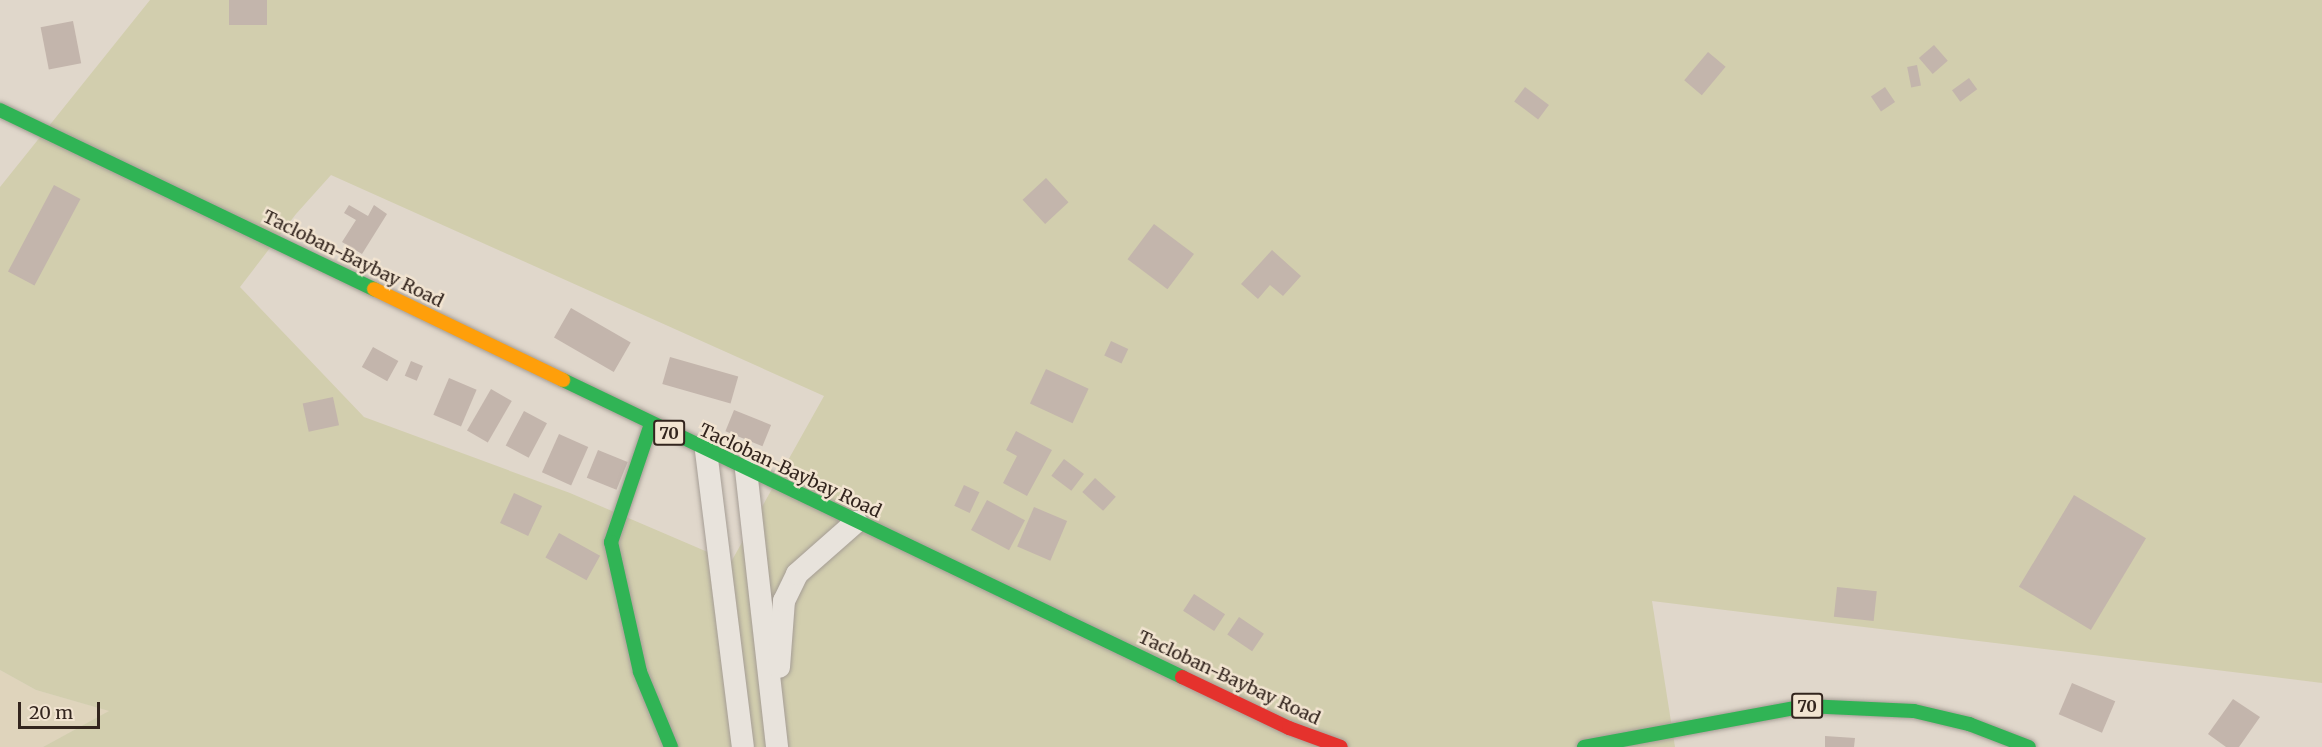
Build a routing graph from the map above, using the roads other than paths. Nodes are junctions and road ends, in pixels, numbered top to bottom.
1 (0, 110) edge
2 (651, 424) junction
3 (706, 451) junction
4 (746, 470) junction
5 (856, 522) junction
6 (774, 723) junction
7 (671, 747) edge
8 (742, 747) edge
9 (777, 747) edge
10 (1341, 747) edge
11 (1584, 747) edge
12 (2029, 747) edge

1 - 2 main road, Tacloban-Baybay Road / 70
2 - 3 main road, Tacloban-Baybay Road / 70
2 - 7 main road
3 - 4 main road, Tacloban-Baybay Road / 70
3 - 8 street
4 - 5 main road, Tacloban-Baybay Road / 70
4 - 6 street
5 - 6 street
5 - 10 main road, Tacloban-Baybay Road / 70
6 - 9 street
11 - 12 main road, 70

